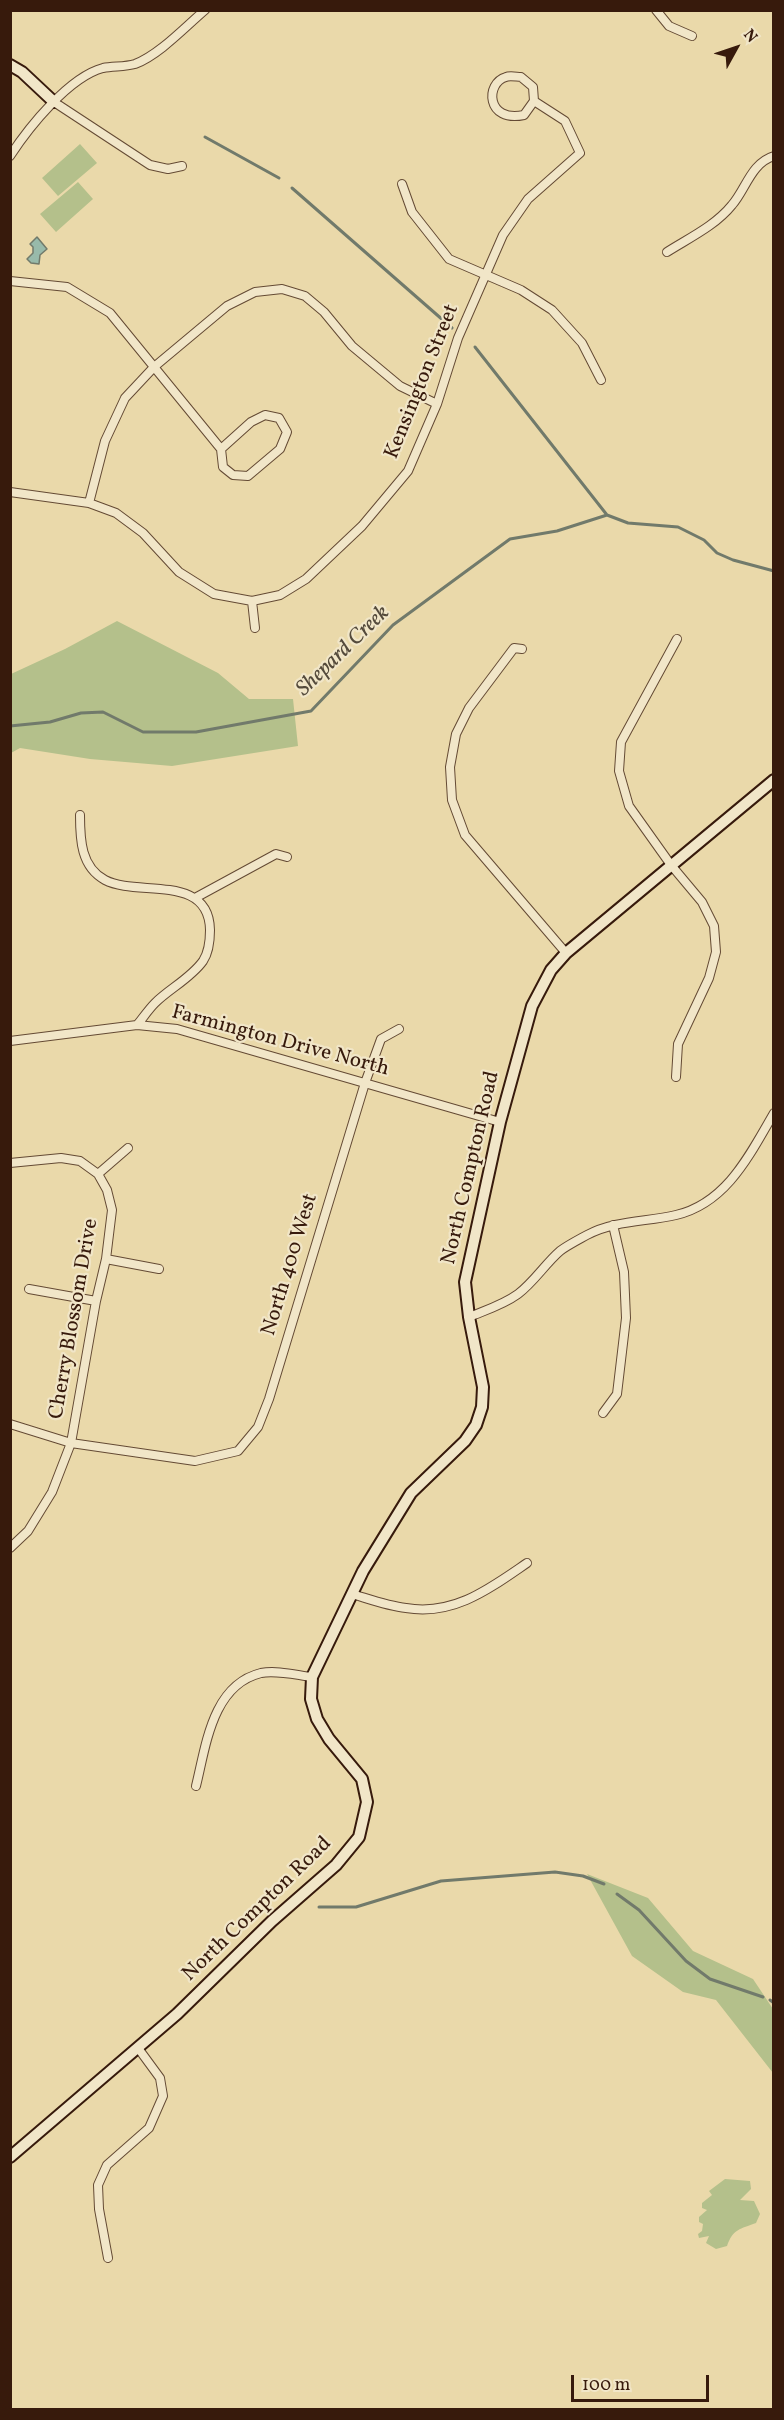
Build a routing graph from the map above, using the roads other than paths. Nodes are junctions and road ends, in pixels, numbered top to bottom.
1 (205, 10) edge
2 (656, 10) edge
3 (692, 36) dead end
4 (10, 65) edge
5 (534, 101) junction
6 (54, 102) junction
7 (10, 156) edge
8 (774, 156) edge
9 (182, 166) dead end
10 (402, 184) dead end
11 (667, 252) dead end
12 (486, 275) junction
13 (10, 281) edge
14 (154, 367) junction
15 (601, 381) dead end
16 (437, 404) junction
17 (220, 449) junction
18 (10, 492) edge
19 (89, 503) junction
20 (252, 601) junction
21 (255, 628) dead end
22 (677, 639) dead end
23 (522, 649) dead end
24 (774, 780) edge
25 (80, 815) dead end
26 (287, 857) dead end
27 (671, 865) junction
28 (195, 898) junction
29 (566, 953) junction
30 (137, 1025) junction
31 (399, 1029) dead end
32 (10, 1041) edge
33 (676, 1077) dead end
34 (364, 1083) junction
35 (774, 1113) edge
36 (500, 1122) junction
37 (128, 1148) dead end
38 (10, 1163) edge
39 (98, 1174) junction
40 (613, 1225) junction
41 (106, 1259) junction
42 (159, 1269) dead end
43 (29, 1289) dead end
44 (96, 1301) junction
45 (469, 1317) junction
46 (603, 1413) dead end
47 (10, 1424) edge
48 (71, 1443) junction
49 (10, 1548) edge
50 (527, 1563) dead end
51 (352, 1594) junction
52 (312, 1677) junction
53 (196, 1786) dead end
54 (138, 2048) junction
55 (10, 2157) edge
56 (108, 2258) dead end

1 - 6 street
2 - 3 street
4 - 6 street
5 - 5 street
5 - 12 street, Kensington Street
6 - 7 street
6 - 9 street
8 - 11 street
10 - 12 street
12 - 15 street
12 - 16 street, Kensington Street
13 - 14 street
14 - 16 street
14 - 17 street
14 - 19 street
16 - 20 street, Kensington Street
17 - 17 street
18 - 19 street, Kensington Street
19 - 20 street, Kensington Street
20 - 21 street
22 - 27 street
23 - 29 street
24 - 27 street, North Compton Road
25 - 28 street
26 - 28 street
27 - 29 street, North Compton Road
27 - 33 street
28 - 30 street
29 - 36 street, North Compton Road
30 - 32 street, Farmington Drive North
30 - 34 street, Farmington Drive North
31 - 34 street, North 400 West
34 - 36 street, Farmington Drive North
34 - 48 street, North 400 West
35 - 40 street
36 - 45 street, North Compton Road
37 - 39 street
38 - 39 street
39 - 41 street, Cherry Blossom Drive
40 - 45 street
40 - 46 street
41 - 42 street
41 - 44 street, Cherry Blossom Drive
43 - 44 street
44 - 48 street, Cherry Blossom Drive
45 - 51 street, North Compton Road
47 - 48 street
48 - 49 street, Cherry Blossom Drive
50 - 51 street
51 - 52 street, North Compton Road
52 - 53 street
52 - 54 street, North Compton Road
54 - 55 street, North Compton Road
54 - 56 street

